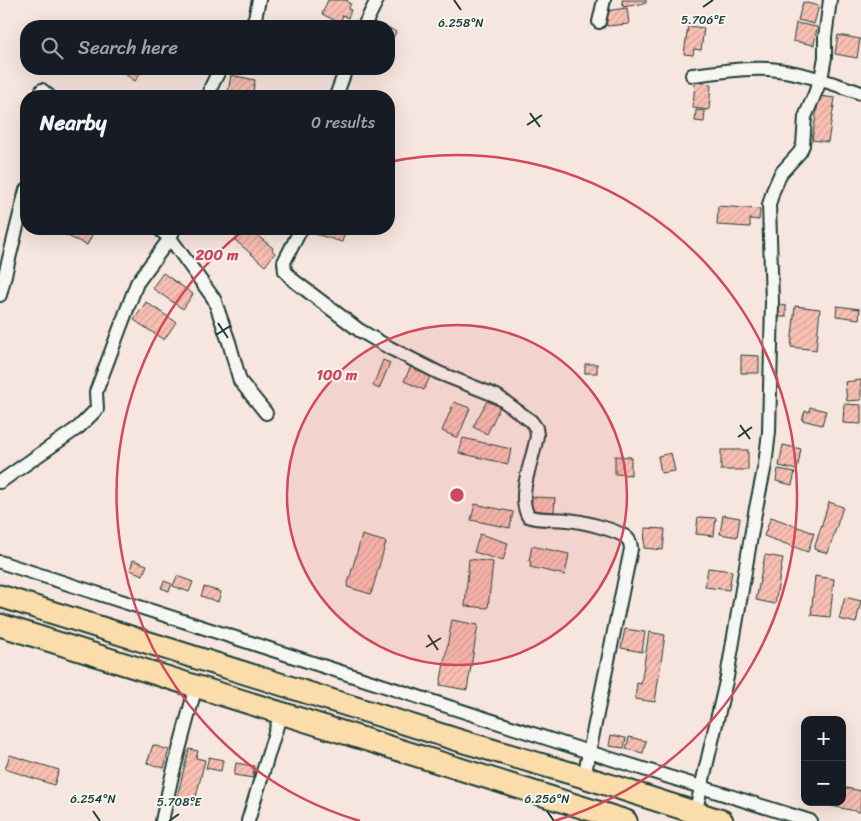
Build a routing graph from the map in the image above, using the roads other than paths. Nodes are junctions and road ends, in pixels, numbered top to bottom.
1 (259, 0) edge
2 (377, 0) edge
3 (604, 0) edge
4 (830, 0) edge
5 (254, 20) edge
6 (367, 20) edge
7 (599, 22) dead end
8 (217, 75) edge
9 (344, 75) edge
10 (692, 75) dead end
11 (821, 79) junction
12 (211, 90) edge
13 (338, 90) edge
14 (861, 94) edge
15 (20, 214) edge
16 (171, 235) edge
17 (173, 235) edge
18 (297, 235) edge
19 (0, 295) edge
20 (266, 413) dead end
21 (0, 482) edge
22 (0, 562) edge
23 (0, 596) edge
24 (0, 625) edge
25 (196, 686) junction
26 (280, 713) junction
27 (588, 752) junction
28 (584, 777) junction
29 (701, 786) junction
30 (600, 817) edge
31 (694, 817) edge
32 (162, 821) edge
33 (248, 821) edge
34 (626, 821) edge
35 (722, 821) edge
36 (810, 821) edge

1 - 5 street
2 - 6 street
3 - 7 street
4 - 11 street
8 - 12 street
9 - 13 street
10 - 11 street
11 - 14 street
11 - 29 street
15 - 19 street
16 - 21 street
17 - 20 street
18 - 27 street
22 - 27 street
23 - 28 highway
24 - 25 highway
25 - 26 highway
25 - 32 street
26 - 30 highway
26 - 33 street
27 - 28 street
27 - 29 street
28 - 31 highway
29 - 31 street
29 - 36 street
30 - 34 highway
31 - 35 highway

